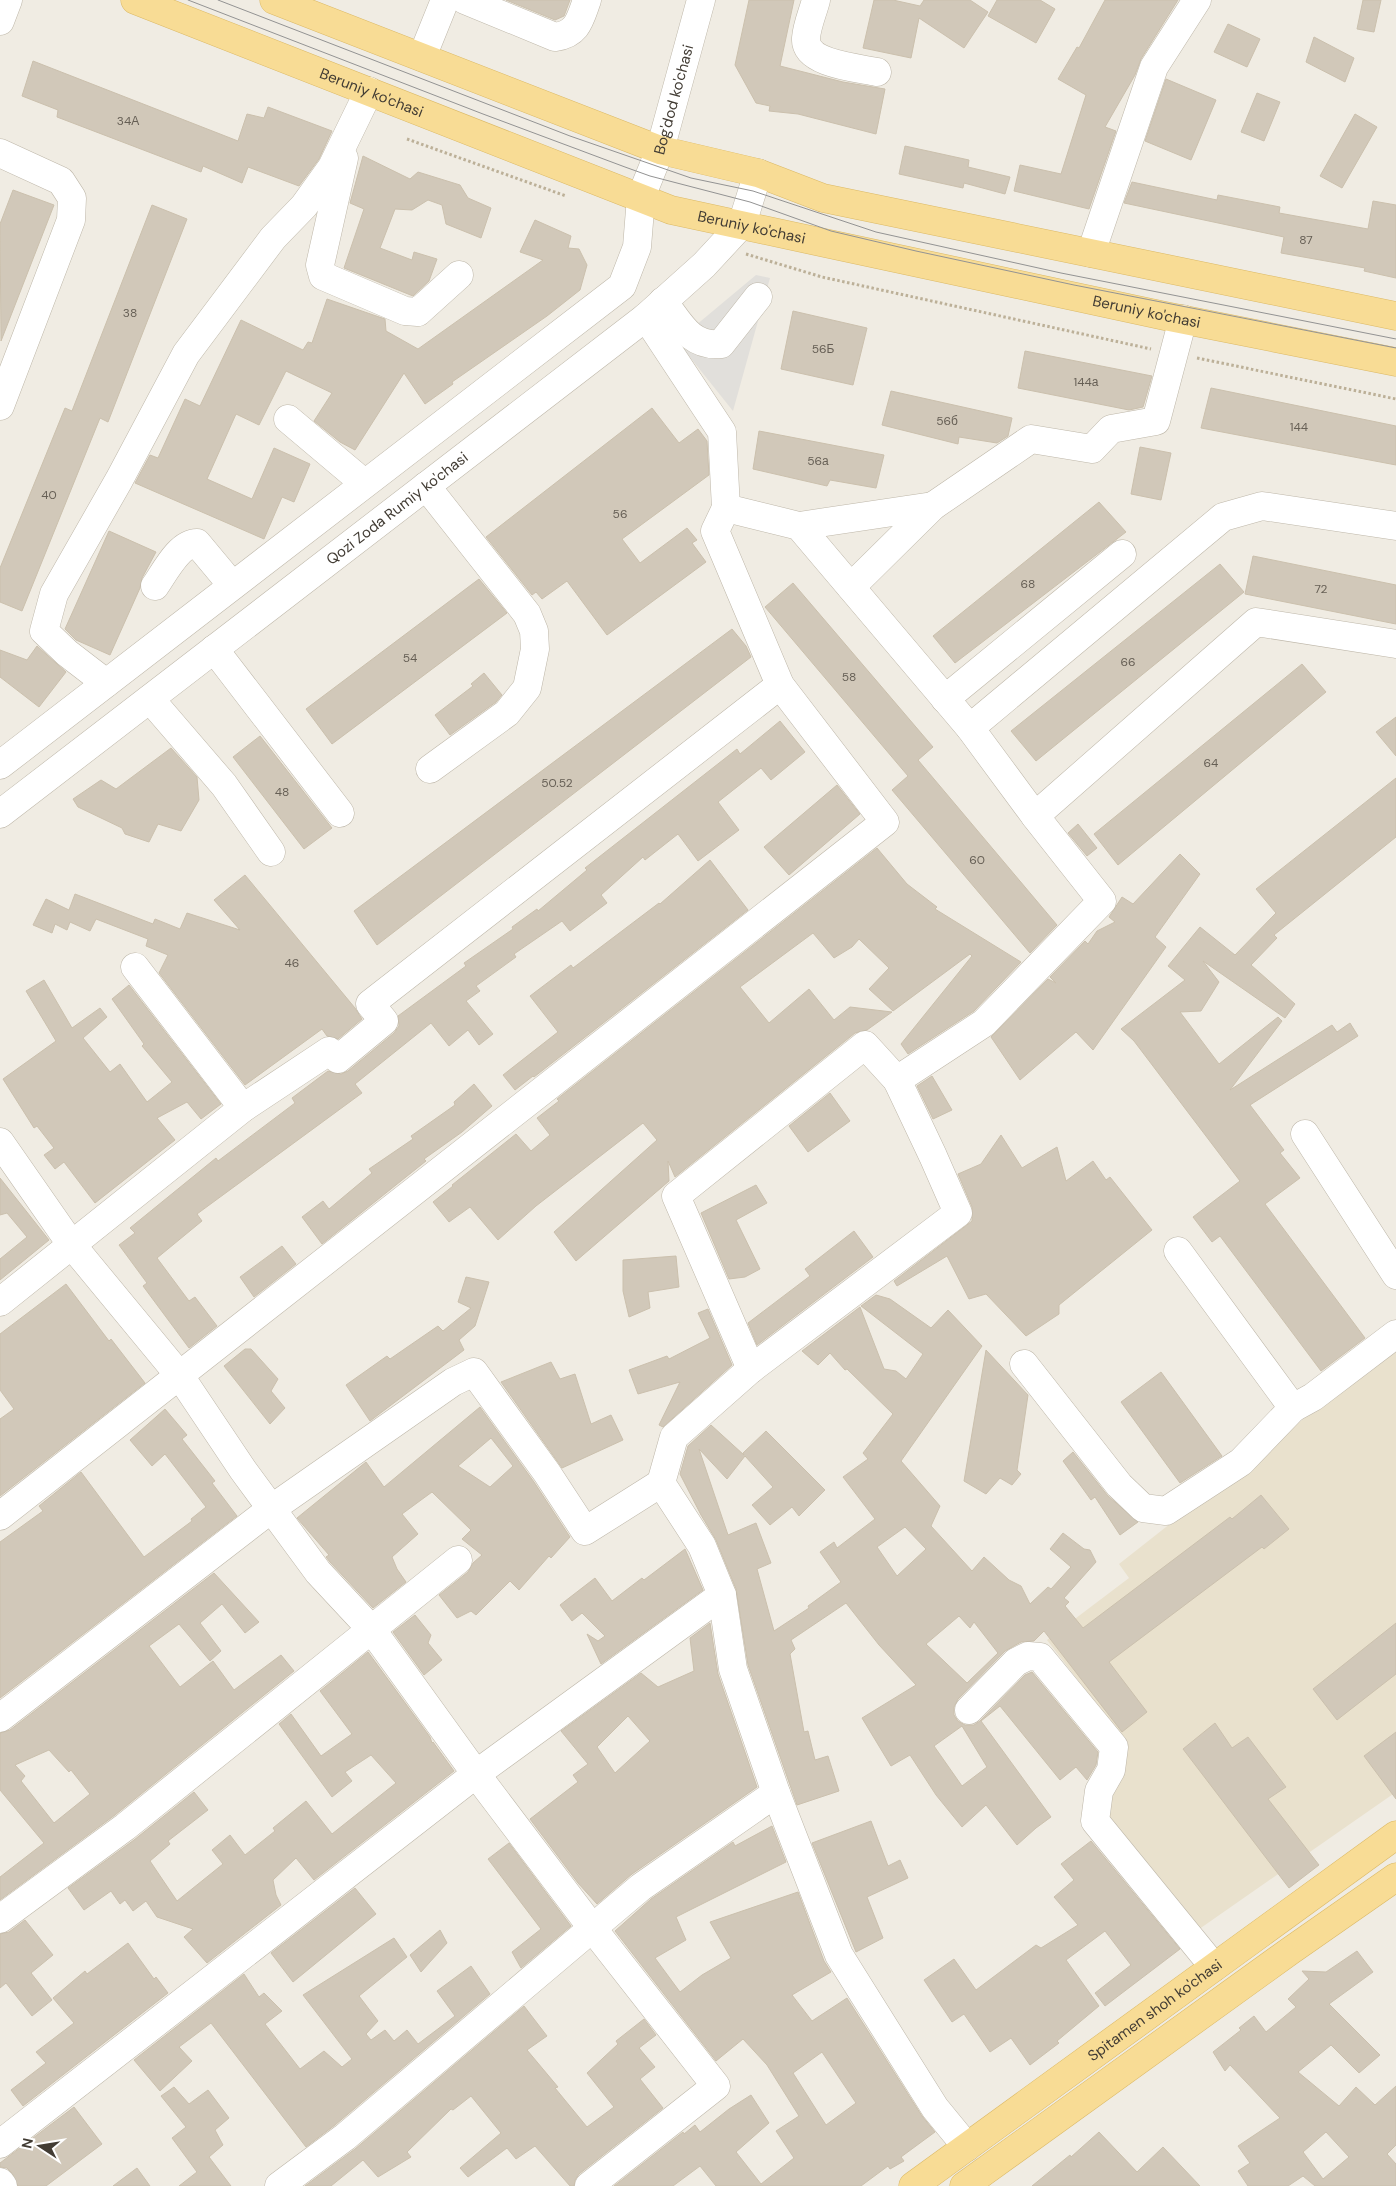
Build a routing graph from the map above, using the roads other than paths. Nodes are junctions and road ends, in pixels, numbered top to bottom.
1 (8, 0) edge
2 (135, 0) edge
3 (274, 0) edge
4 (445, 0) edge
5 (465, 0) edge
6 (587, 0) edge
7 (701, 0) edge
8 (816, 0) edge
9 (1197, 0) edge
10 (0, 21) edge
11 (422, 57) junction
12 (877, 72) dead end
13 (369, 91) junction
14 (350, 131) junction
15 (660, 150) junction
16 (0, 153) edge
17 (758, 174) junction
18 (641, 197) junction
19 (742, 224) junction
20 (1091, 253) junction
21 (459, 275) dead end
22 (758, 297) dead end
23 (654, 309) junction
24 (1396, 316) edge
25 (1183, 319) junction
26 (1396, 362) edge
27 (0, 406) edge
28 (288, 419) dead end
29 (364, 483) junction
30 (426, 486) junction
31 (933, 506) junction
32 (726, 508) junction
33 (799, 526) junction
34 (1396, 526) edge
35 (1122, 554) dead end
36 (232, 585) junction
37 (155, 586) dead end
38 (851, 587) junction
39 (1396, 644) edge
40 (214, 649) junction
41 (106, 682) junction
42 (780, 685) junction
43 (945, 698) junction
44 (150, 699) junction
45 (970, 728) junction
46 (0, 765) edge
47 (430, 769) dead end
48 (340, 813) dead end
49 (0, 814) edge
50 (1035, 816) junction
51 (272, 852) dead end
52 (135, 967) dead end
53 (896, 1080) junction
54 (242, 1108) junction
55 (1305, 1134) dead end
56 (0, 1142) edge
57 (71, 1244) junction
58 (1178, 1251) dead end
59 (1396, 1274) edge
60 (0, 1302) edge
61 (1396, 1334) edge
62 (1024, 1364) dead end
63 (751, 1370) junction
64 (180, 1376) junction
65 (1293, 1408) junction
66 (661, 1482) junction
67 (271, 1509) junction
68 (0, 1516) edge
69 (458, 1560) dead end
70 (722, 1595) junction
71 (372, 1630) junction
72 (969, 1710) dead end
73 (0, 1718) edge
74 (476, 1774) junction
75 (776, 1793) junction
76 (1396, 1835) edge
77 (1396, 1877) edge
78 (0, 1919) edge
79 (593, 1929) junction
80 (1214, 1966) junction
81 (0, 2144) edge
82 (967, 2147) junction
83 (0, 2182) edge
84 (3, 2186) edge
85 (278, 2186) edge
86 (589, 2186) edge
87 (913, 2186) edge
88 (964, 2186) edge

1 - 10 street
2 - 13 main road, Beruniy ko'chasi
3 - 11 main road
4 - 11 street
5 - 6 street
7 - 15 street, Bog'dod ko'chasi
8 - 12 street
9 - 20 street
11 - 15 main road
13 - 14 street
13 - 18 main road, Beruniy ko'chasi
14 - 21 street
14 - 41 street
15 - 17 main road
15 - 18 street, Bog'dod ko'chasi
16 - 27 street
17 - 19 street, Qozi Zoda Rumiy ko'chasi
17 - 20 main road
18 - 19 main road, Beruniy ko'chasi
18 - 29 street
19 - 23 street, Qozi Zoda Rumiy ko'chasi
19 - 25 main road, Beruniy ko'chasi
20 - 24 main road
22 - 23 street
23 - 30 street, Qozi Zoda Rumiy ko'chasi
23 - 32 street
25 - 26 main road, Beruniy ko'chasi
25 - 31 street
28 - 29 street
29 - 36 street
30 - 40 street, Qozi Zoda Rumiy ko'chasi
30 - 47 street
31 - 33 street
31 - 38 street
32 - 33 street
32 - 42 street
33 - 38 street
34 - 45 street
35 - 43 street
36 - 37 street
36 - 41 street
38 - 43 street
39 - 50 street
40 - 44 street, Qozi Zoda Rumiy ko'chasi
40 - 48 street
41 - 46 street
42 - 54 street
42 - 64 street
43 - 45 street
44 - 49 street, Qozi Zoda Rumiy ko'chasi
44 - 51 street
45 - 50 street
50 - 53 street
52 - 54 street
53 - 63 street
53 - 63 street
54 - 57 street
55 - 59 street
56 - 57 street
57 - 60 street
57 - 64 street
58 - 65 street
61 - 65 street
62 - 65 street
63 - 66 street
64 - 67 street
64 - 68 street
66 - 67 street
66 - 70 street
67 - 71 street
67 - 73 street
69 - 71 street
70 - 74 street
70 - 75 street
71 - 74 street
71 - 78 street
72 - 80 street
74 - 79 street
74 - 81 street
75 - 79 street
75 - 82 street
76 - 80 main road, Spitamen shoh ko'chasi
77 - 88 main road, Spitamen shoh ko'chasi
79 - 85 street
79 - 86 street
80 - 82 main road, Spitamen shoh ko'chasi
82 - 87 main road, Spitamen shoh ko'chasi
83 - 84 street

